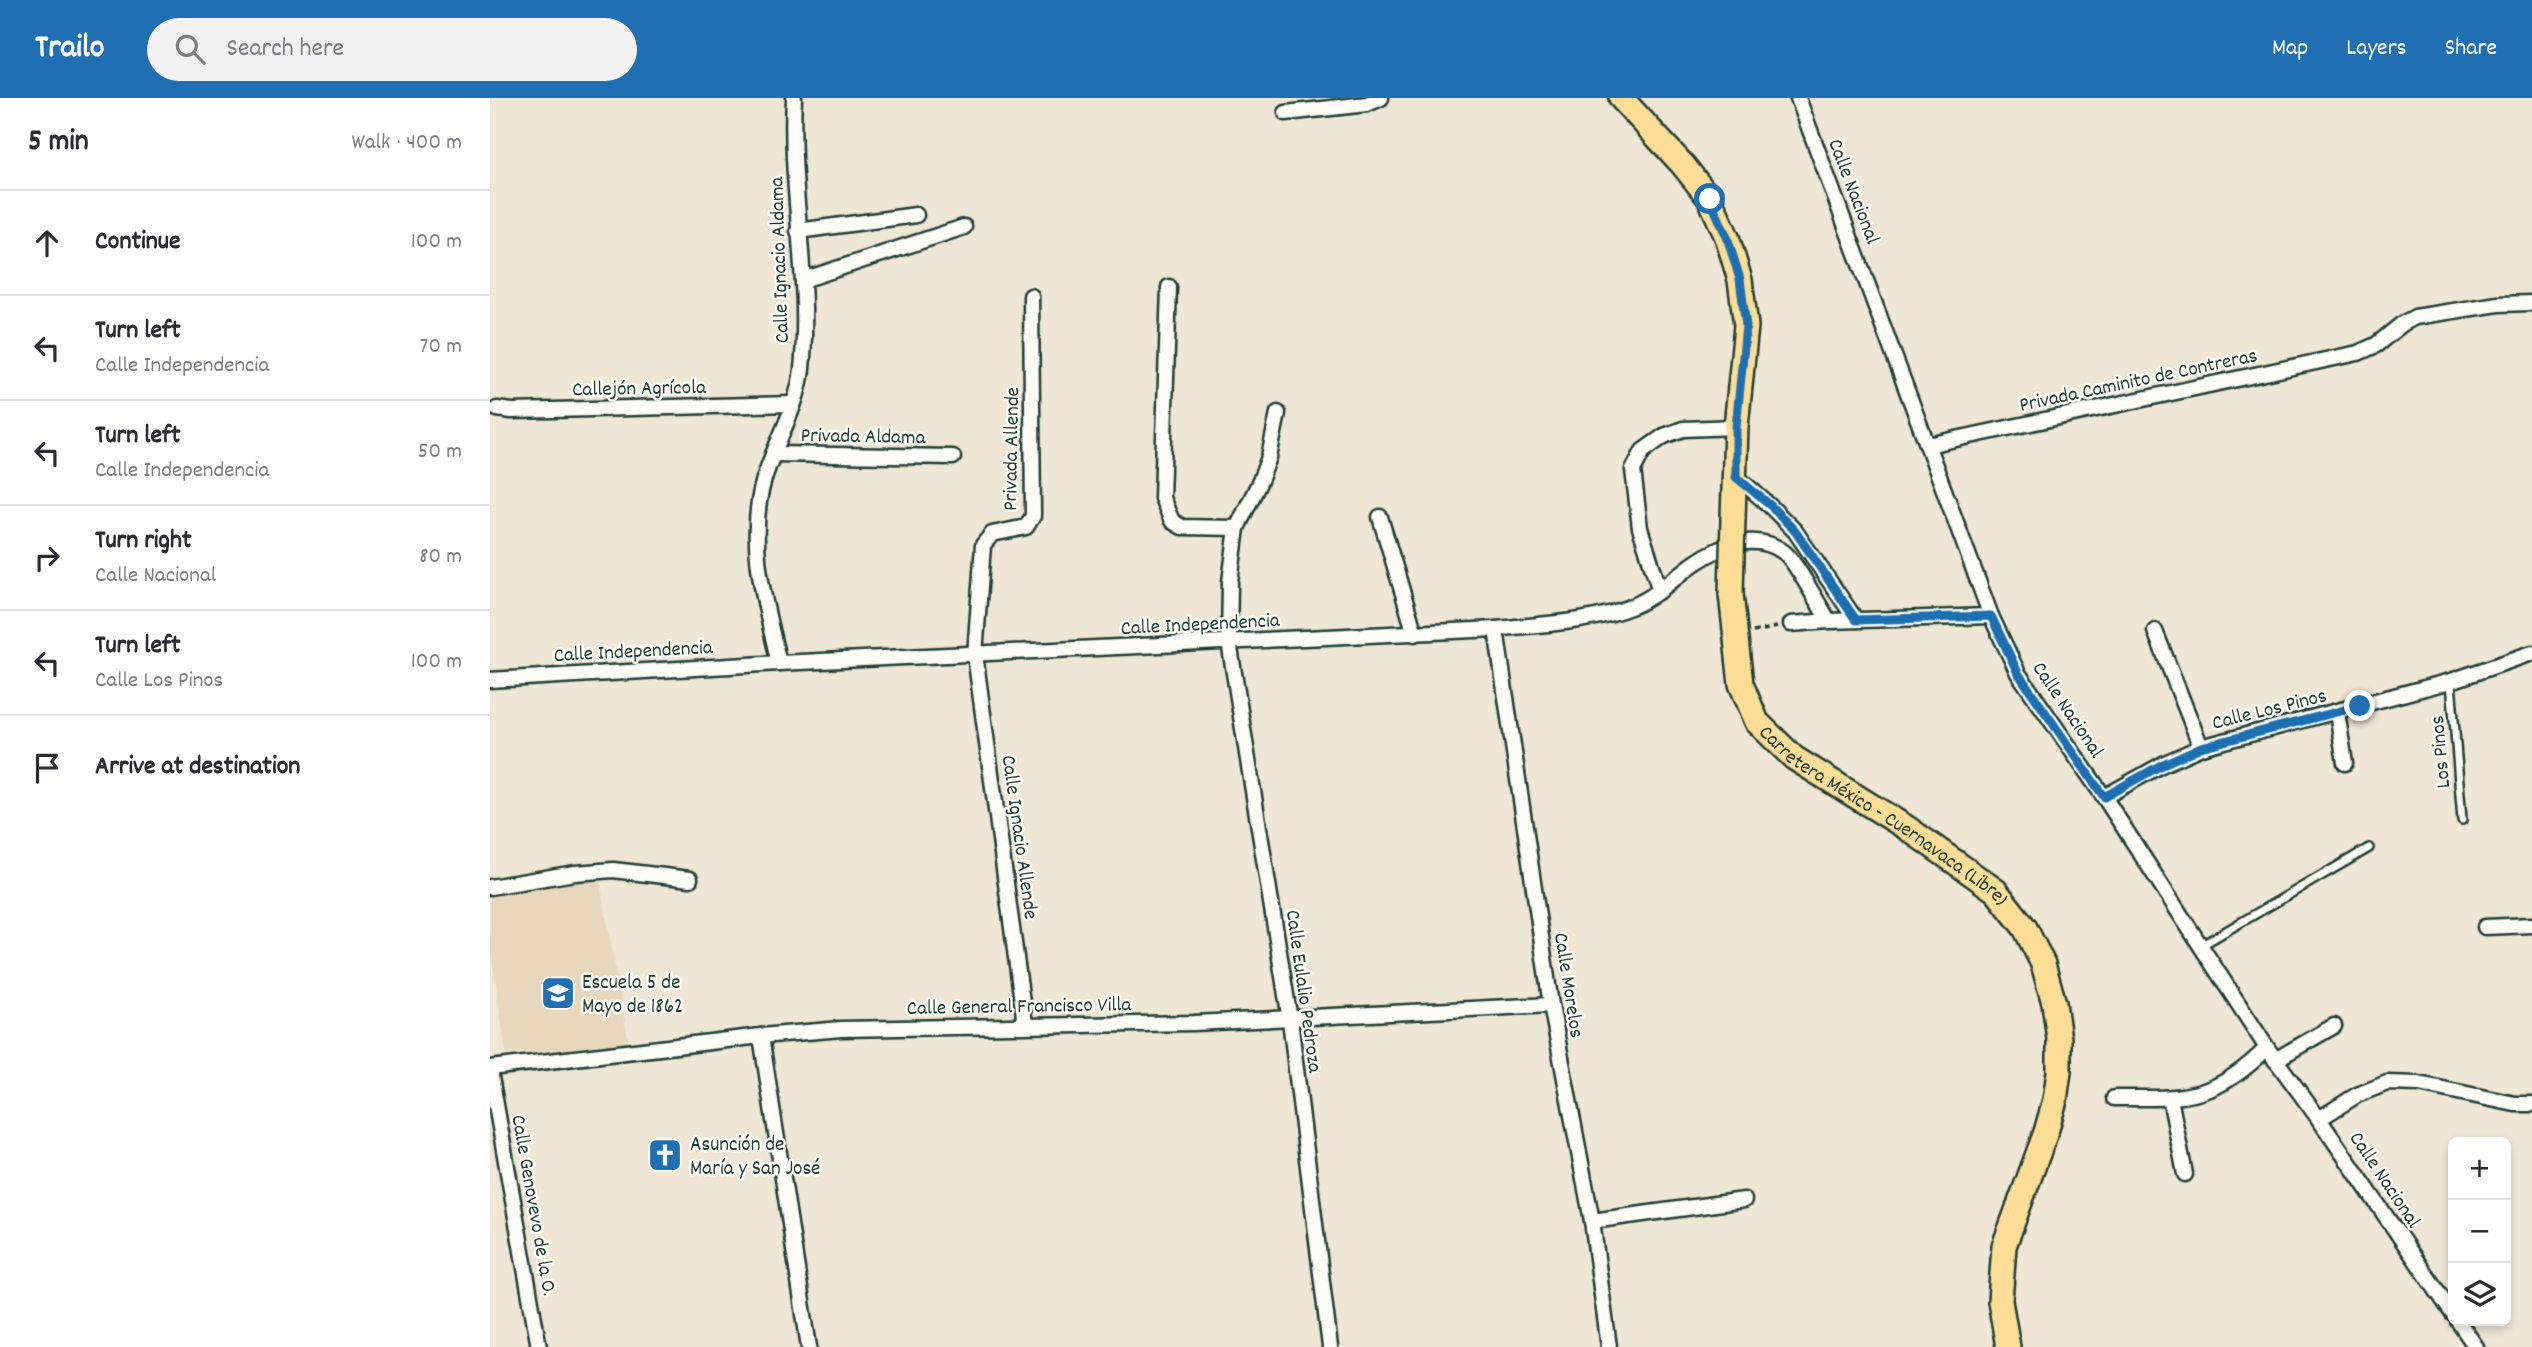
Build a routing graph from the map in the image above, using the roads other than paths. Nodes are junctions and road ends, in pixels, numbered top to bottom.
1 (794, 98) edge
2 (1381, 98) edge
3 (1621, 98) edge
4 (1798, 98) edge
5 (1286, 113) dead end
6 (916, 215) dead end
7 (964, 227) dead end
8 (798, 231) junction
9 (803, 280) junction
10 (1169, 287) dead end
11 (1031, 296) dead end
12 (2532, 303) edge
13 (792, 404) junction
14 (494, 405) edge
15 (1278, 413) dead end
16 (1736, 427) junction
17 (1928, 445) junction
18 (773, 454) junction
19 (953, 457) dead end
20 (1736, 477) junction
21 (1380, 517) dead end
22 (1237, 528) junction
23 (1660, 591) junction
24 (1991, 616) junction
25 (1856, 620) junction
26 (1829, 621) junction
27 (1791, 624) dead end
28 (1496, 629) junction
29 (2155, 631) dead end
30 (1415, 634) junction
31 (1229, 642) junction
32 (2532, 653) edge
33 (975, 655) junction
34 (779, 663) junction
35 (490, 680) edge
36 (2451, 681) junction
37 (2337, 712) junction
38 (2201, 747) junction
39 (2345, 763) dead end
40 (2104, 797) junction
41 (2462, 820) dead end
42 (2370, 848) dead end
43 (690, 879) dead end
44 (490, 887) edge
45 (2532, 925) edge
46 (2485, 927) dead end
47 (2202, 945) junction
48 (1551, 1005) junction
49 (1290, 1020) junction
50 (1025, 1024) junction
51 (2334, 1026) dead end
52 (761, 1036) junction
53 (2271, 1054) junction
54 (490, 1069) edge
55 (2114, 1098) dead end
56 (2170, 1098) junction
57 (2532, 1104) edge
58 (2319, 1119) junction
59 (2185, 1174) dead end
60 (1744, 1200) dead end
61 (1592, 1221) junction
62 (2448, 1307) edge
63 (2461, 1326) edge
64 (539, 1347) edge
65 (809, 1347) edge
66 (1330, 1347) edge
67 (1609, 1347) edge
68 (2008, 1347) edge
69 (2476, 1347) edge

1 - 8 street, Calle Ignacio Aldama
2 - 5 street
3 - 16 main road, Carretera México - Cuernavaca (Libre)
4 - 17 street, Calle Nacional
6 - 8 street
7 - 9 street
8 - 9 street, Calle Ignacio Aldama
9 - 13 street, Calle Ignacio Aldama
10 - 22 street
11 - 33 street, Privada Allende
12 - 17 street, Privada Caminito de Contreras
13 - 14 street, Callejón Agrícola
13 - 18 street, Calle Ignacio Aldama
15 - 22 street, Calle Eulalio Pedroza
16 - 20 main road, Carretera México - Cuernavaca (Libre)
16 - 23 street
17 - 24 street, Calle Nacional
18 - 19 street, Privada Aldama
18 - 34 street, Calle Ignacio Aldama
20 - 25 street
20 - 68 main road, Carretera México - Cuernavaca (Libre), bridge
21 - 30 street
22 - 31 street, Calle Eulalio Pedroza
23 - 26 street, Calle Independencia
23 - 28 street, Calle Independencia
24 - 25 street
24 - 40 street, Calle Nacional
25 - 26 street
26 - 27 street
28 - 30 street, Calle Independencia
28 - 48 street, Calle Morelos
29 - 38 street
30 - 31 street, Calle Independencia
31 - 33 street, Calle Independencia
31 - 49 street, Calle Eulalio Pedroza
32 - 36 street, Calle Los Pinos
33 - 34 street, Calle Independencia
33 - 50 street, Calle Ignacio Allende
34 - 35 street, Calle Independencia
36 - 37 street, Calle Los Pinos
36 - 41 lane, Los Pinos
37 - 38 street, Calle Los Pinos
37 - 39 street
38 - 40 street, Calle Los Pinos
40 - 47 street, Calle Nacional
42 - 47 lane
43 - 44 street
45 - 46 street
47 - 53 street, Calle Nacional
48 - 49 street, Calle General Francisco Villa
48 - 61 street, Calle Morelos
49 - 50 street, Calle General Francisco Villa
49 - 66 street, Calle Eulalio Pedroza
50 - 52 street, Calle General Francisco Villa
51 - 53 street
52 - 54 street, Calle General Francisco Villa
52 - 65 street
53 - 56 street
53 - 58 street, Calle Nacional
54 - 64 street, Calle Genovevo de la O.
55 - 56 street
56 - 59 street
57 - 58 street
58 - 62 street, Calle Nacional
60 - 61 street
61 - 67 street, Calle Morelos
63 - 69 street

